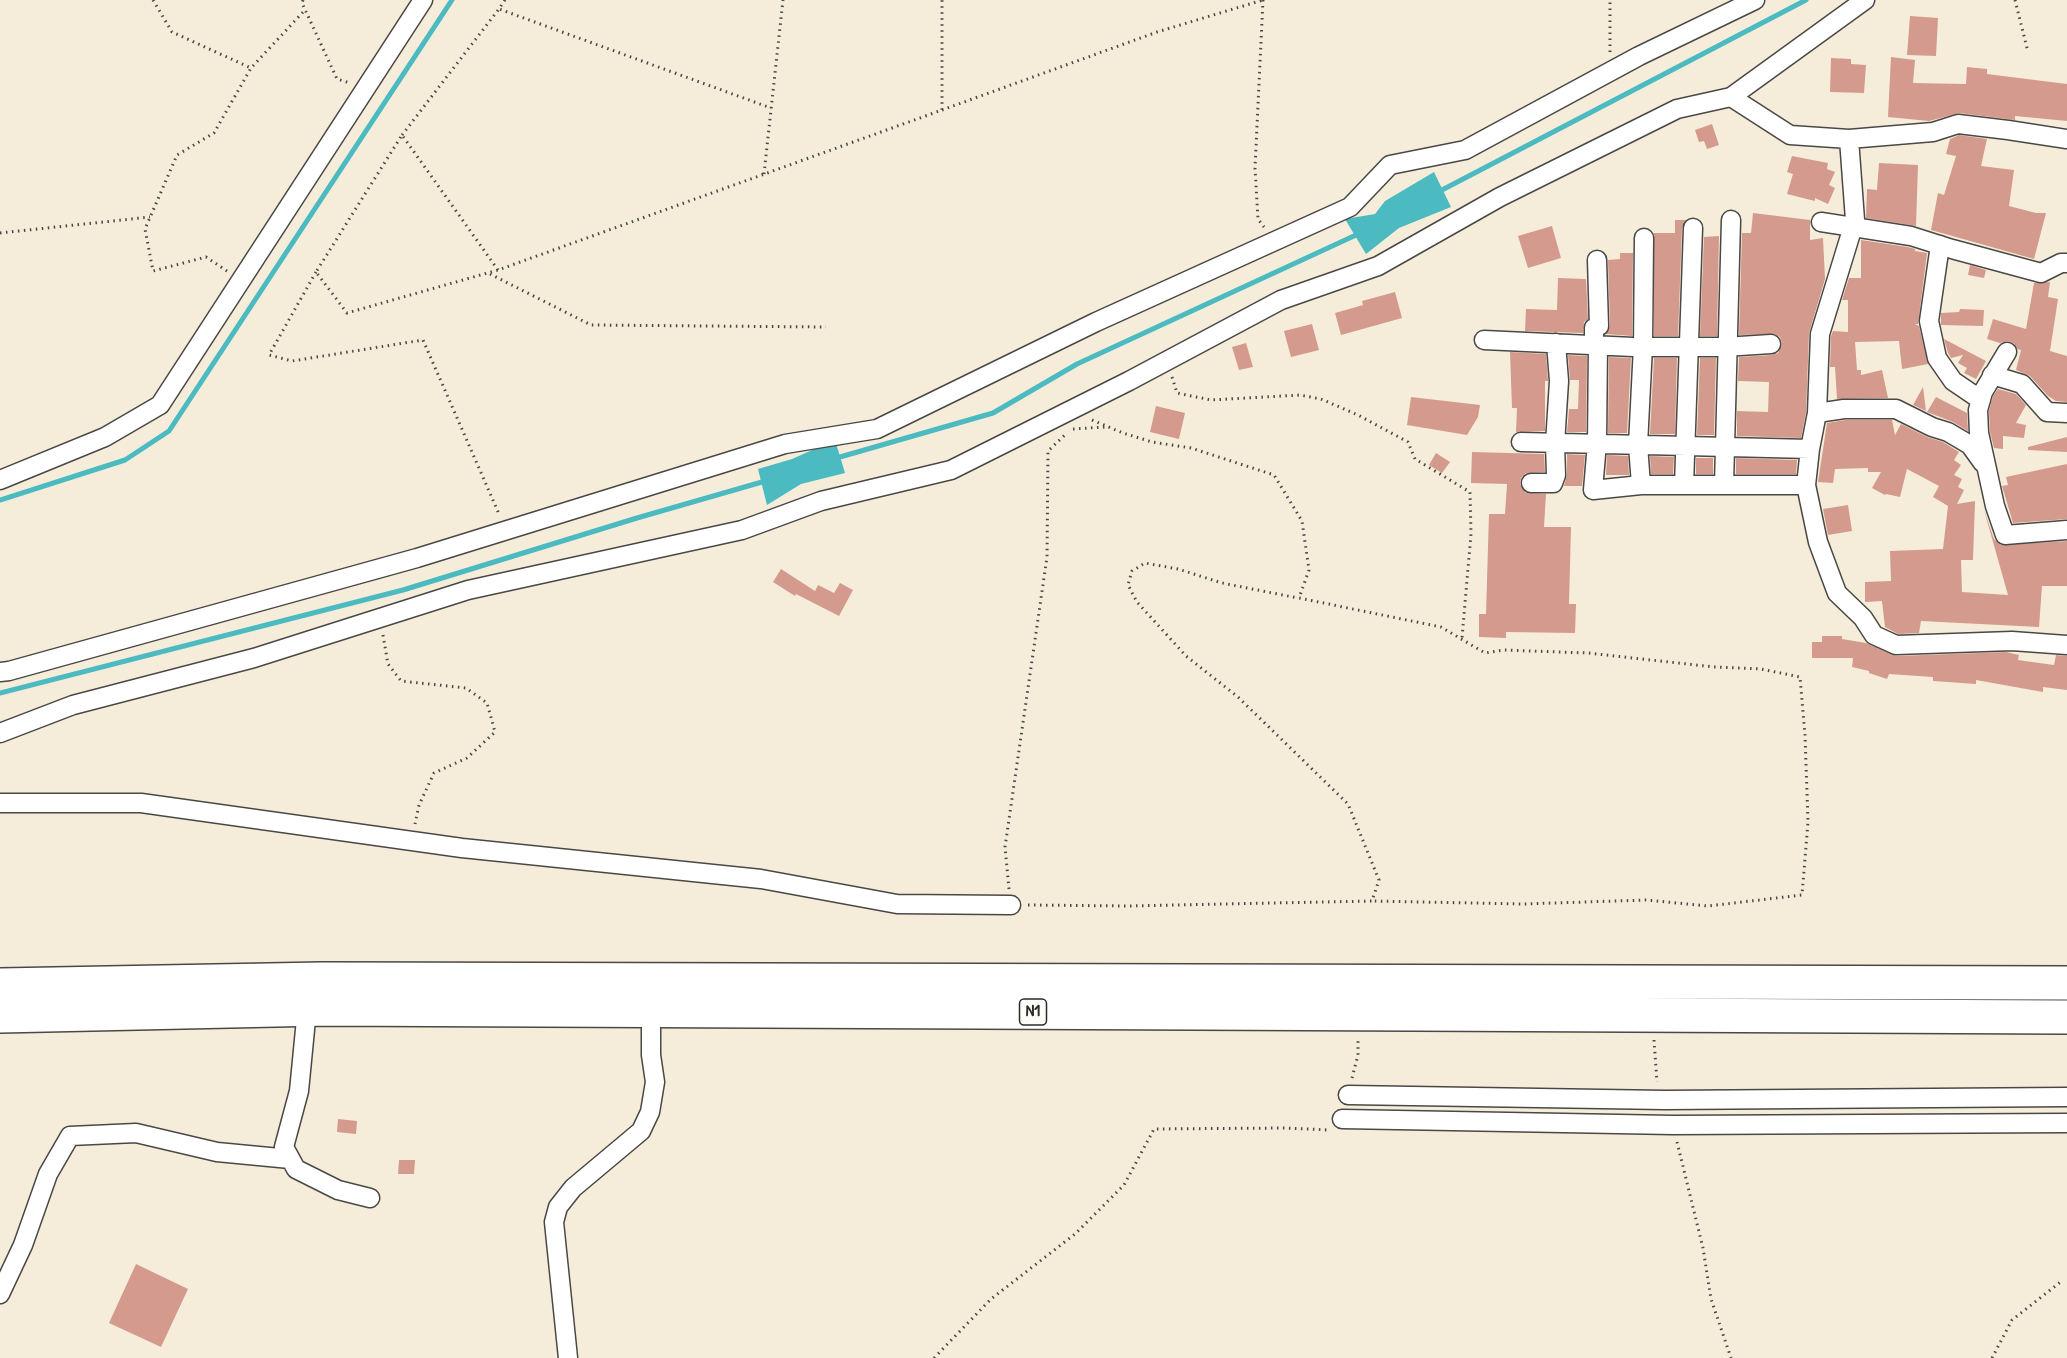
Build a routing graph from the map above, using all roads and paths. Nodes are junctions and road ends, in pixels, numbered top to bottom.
1 (153, 0) edge
2 (303, 0) edge
3 (423, 0) edge
4 (505, 0) edge
5 (783, 0) edge
6 (942, 0) edge
7 (1263, 0) edge
8 (1610, 0) edge
9 (1755, 0) edge
10 (1865, 0) edge
11 (2015, 0) edge
12 (499, 9) junction
13 (305, 10) junction
14 (2028, 52) dead end
15 (251, 68) junction
16 (1609, 72) junction
17 (365, 88) junction
18 (1731, 97) junction
19 (771, 108) junction
20 (942, 110) junction
21 (402, 135) junction
22 (1849, 139) junction
23 (2067, 139) edge
24 (764, 174) junction
25 (150, 217) junction
26 (1731, 220) dead end
27 (1821, 222) dead end
28 (1853, 227) junction
29 (1693, 228) dead end
30 (0, 233) edge
31 (1644, 238) dead end
32 (1275, 241) junction
33 (1940, 245) junction
34 (1597, 260) dead end
35 (2067, 263) edge
36 (498, 270) junction
37 (316, 272) junction
38 (488, 273) junction
39 (240, 280) junction
40 (826, 327) dead end
41 (1484, 340) dead end
42 (1556, 343) junction
43 (1598, 344) junction
44 (1771, 344) dead end
45 (1643, 346) junction
46 (1690, 347) junction
47 (1729, 347) junction
48 (2007, 352) dead end
49 (1166, 362) junction
50 (1992, 375) junction
51 (1981, 400) junction
52 (1070, 410) junction
53 (1817, 413) junction
54 (2067, 413) edge
55 (1107, 426) junction
56 (1521, 442) dead end
57 (1598, 443) junction
58 (1555, 444) junction
59 (1638, 445) junction
60 (1686, 447) junction
61 (1725, 447) junction
62 (1810, 449) junction
63 (1988, 473) junction
64 (0, 480) edge
65 (1531, 483) dead end
66 (1641, 485) junction
67 (1684, 485) junction
68 (1724, 485) junction
69 (1806, 485) junction
70 (506, 530) junction
71 (2067, 530) edge
72 (1299, 598) junction
73 (379, 618) junction
74 (1462, 638) junction
75 (2067, 645) edge
76 (0, 672) edge
77 (0, 733) edge
78 (0, 803) edge
79 (412, 841) junction
80 (1372, 901) junction
81 (1011, 905) junction
82 (2067, 983) edge
83 (0, 985) edge
84 (657, 995) junction
85 (307, 1009) junction
86 (1358, 1014) junction
87 (1659, 1015) junction
88 (0, 1016) edge
89 (2067, 1017) edge
90 (1348, 1095) joint
91 (2067, 1097) edge
92 (1665, 1100) junction
93 (1342, 1119) joint
94 (2067, 1122) edge
95 (1673, 1125) junction
96 (290, 1159) junction
97 (370, 1198) dead end
98 (2063, 1280) dead end
99 (0, 1294) edge
100 (568, 1358) edge
101 (934, 1358) edge
102 (1731, 1358) edge
103 (1992, 1358) edge

1 - 15 path
2 - 13 path
3 - 17 street
4 - 12 path
5 - 19 path
6 - 20 path
7 - 20 path
7 - 32 path
8 - 16 path
9 - 16 street
10 - 18 street
11 - 14 path
12 - 19 path
12 - 21 path
13 - 15 path
13 - 17 path
15 - 25 path
16 - 32 street
17 - 39 street
18 - 22 street
18 - 49 street
19 - 24 path
20 - 24 path
21 - 36 path
21 - 37 path
22 - 23 street
22 - 28 street
24 - 36 path
25 - 30 path
25 - 39 path
26 - 47 street
27 - 28 street
28 - 33 street
28 - 53 street
29 - 46 street
31 - 45 street
32 - 70 street
33 - 35 street
33 - 51 street
34 - 43 street
36 - 38 path
37 - 38 path
37 - 70 path
38 - 40 path
39 - 64 street
41 - 42 street
42 - 43 street
42 - 58 street
43 - 45 street
43 - 57 street
44 - 47 street
45 - 46 street
45 - 59 street
46 - 47 street
46 - 60 street
47 - 61 street
48 - 50 street
49 - 52 street
49 - 74 path
50 - 51 street
50 - 54 street
51 - 63 street
52 - 55 path
52 - 73 street
53 - 62 street
53 - 63 street
55 - 72 path
55 - 81 path
56 - 58 street
57 - 58 street
57 - 59 street
57 - 66 street
58 - 65 street
59 - 60 street
59 - 66 street
60 - 61 street
60 - 67 street
61 - 62 street
61 - 68 street
62 - 69 street
63 - 71 street
66 - 67 street
67 - 68 street
68 - 69 street
69 - 75 street
70 - 76 street
72 - 74 path
72 - 80 path
73 - 77 street
73 - 79 path
74 - 80 path
78 - 79 street
79 - 81 street
80 - 81 path
82 - 84 highway, N1
83 - 84 highway, N1
84 - 85 highway, N1
84 - 86 highway, N1
84 - 100 street
85 - 88 highway, N1
85 - 96 street
86 - 87 highway, N1
86 - 90 path
87 - 89 highway, N1
87 - 92 path
90 - 92 street
91 - 92 street
93 - 95 street
93 - 101 path
94 - 95 street
95 - 102 path
96 - 97 street
96 - 99 street
98 - 103 path

